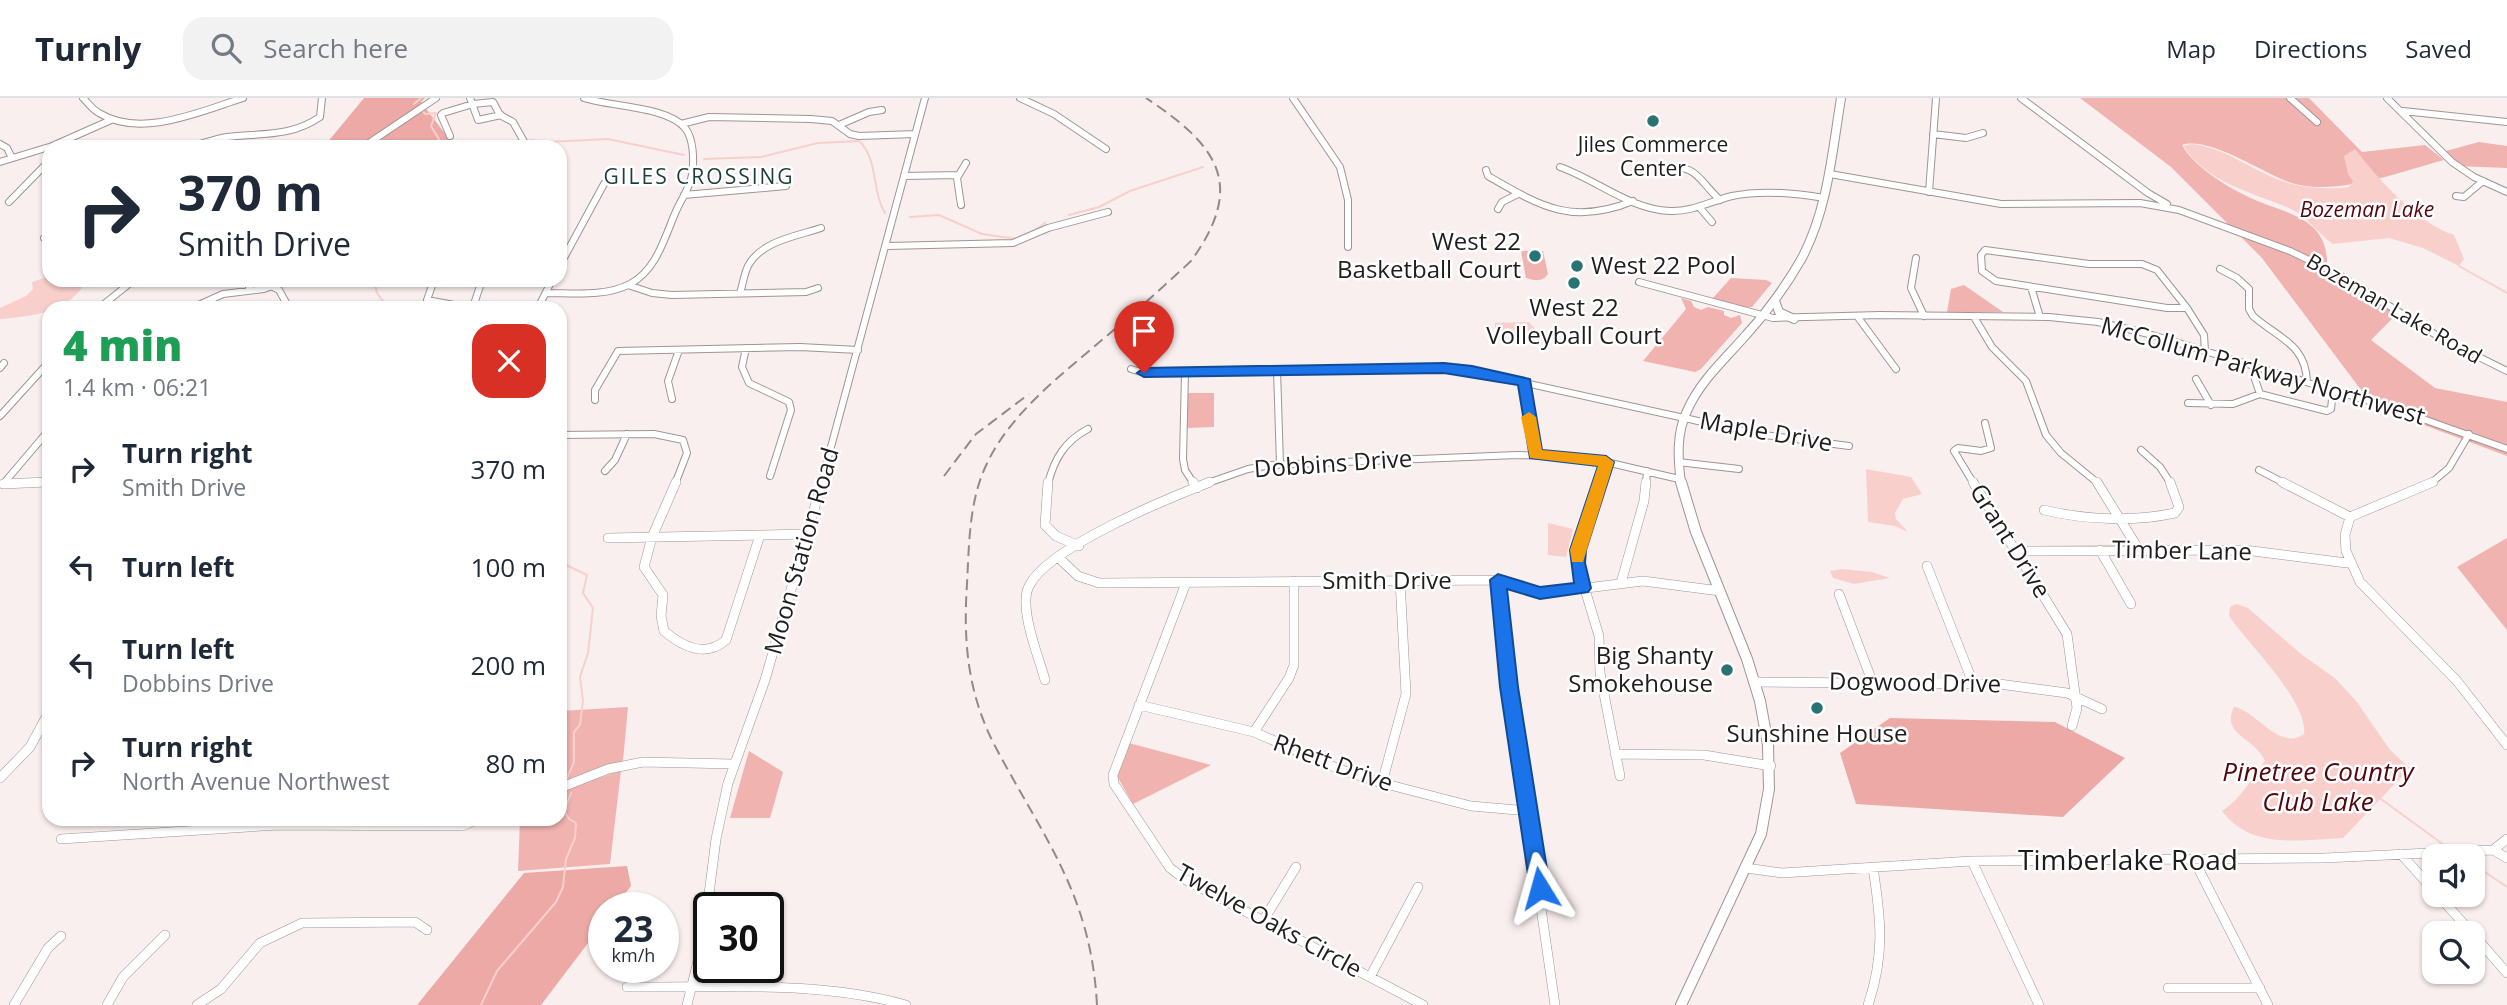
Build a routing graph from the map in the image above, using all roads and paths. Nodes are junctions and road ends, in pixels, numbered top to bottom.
1 (243, 98) edge
2 (322, 98) edge
3 (430, 98) edge
4 (436, 98) edge
5 (584, 98) edge
6 (925, 98) edge
7 (1020, 98) edge
8 (1293, 98) edge
9 (1841, 98) edge
10 (1936, 98) edge
11 (2021, 98) edge
12 (2290, 98) edge
13 (2387, 98) edge
14 (85, 99) edge
15 (472, 101) edge
16 (882, 110) dead end
17 (2403, 111) junction
18 (501, 116) junction
19 (111, 120) junction
20 (2317, 122) dead end
21 (2507, 122) edge
22 (681, 124) junction
23 (839, 125) junction
24 (1983, 133) dead end
25 (915, 134) junction
26 (1933, 134) junction
27 (450, 136) dead end
28 (65, 140) edge
29 (215, 140) edge
30 (368, 140) edge
31 (373, 140) edge
32 (523, 140) edge
33 (0, 145) edge
34 (42, 149) edge
35 (1106, 149) dead end
36 (12, 158) junction
37 (0, 162) edge
38 (966, 163) dead end
39 (1699, 166) dead end
40 (1560, 167) dead end
41 (1659, 167) dead end
42 (42, 168) edge
43 (1486, 170) dead end
44 (1691, 171) junction
45 (1830, 174) junction
46 (958, 175) junction
47 (905, 176) junction
48 (2483, 181) junction
49 (604, 184) dead end
50 (786, 186) dead end
51 (1929, 192) junction
52 (2507, 192) edge
53 (2148, 193) junction
54 (1518, 194) junction
55 (684, 195) junction
56 (2456, 197) dead end
57 (1720, 200) junction
58 (1823, 200) junction
59 (1633, 201) junction
60 (9, 202) dead end
61 (2140, 203) junction
62 (961, 205) dead end
63 (1700, 208) junction
64 (1498, 209) dead end
65 (2179, 210) junction
66 (1108, 212) dead end
67 (1712, 222) dead end
68 (821, 228) dead end
69 (887, 246) junction
70 (1348, 247) dead end
71 (567, 252) edge
72 (1916, 258) dead end
73 (2220, 269) dead end
74 (1639, 282) dead end
75 (628, 285) junction
76 (125, 287) edge
77 (249, 287) edge
78 (273, 287) joint
79 (549, 287) edge
80 (2031, 287) junction
81 (818, 288) dead end
82 (248, 291) junction
83 (546, 293) junction
84 (740, 293) junction
85 (108, 301) edge
86 (205, 301) edge
87 (285, 301) edge
88 (542, 301) edge
89 (1775, 302) junction
90 (2187, 308) junction
91 (1857, 316) junction
92 (1924, 316) junction
93 (1763, 317) junction
94 (1974, 317) junction
95 (2040, 317) junction
96 (1794, 318) junction
97 (746, 348) junction
98 (679, 349) junction
99 (858, 350) junction
100 (2205, 351) junction
101 (2255, 366) junction
102 (1131, 369) dead end
103 (1896, 369) dead end
104 (2265, 369) junction
105 (42, 370) edge
106 (1277, 370) junction
107 (2507, 371) edge
108 (1185, 372) junction
109 (2196, 379) dead end
110 (2257, 379) junction
111 (1525, 382) junction
112 (2306, 382) junction
113 (2333, 390) junction
114 (2260, 394) junction
115 (672, 399) dead end
116 (595, 400) dead end
117 (2188, 403) dead end
118 (2211, 405) junction
119 (0, 416) edge
120 (1684, 418) junction
121 (1985, 423) dead end
122 (1088, 429) dead end
123 (627, 434) junction
124 (2469, 434) junction
125 (567, 436) edge
126 (42, 438) edge
127 (1849, 446) dead end
128 (2507, 449) edge
129 (2141, 450) dead end
130 (1535, 455) junction
131 (1606, 462) junction
132 (1678, 462) junction
133 (1280, 464) junction
134 (1739, 469) dead end
135 (2259, 470) dead end
136 (604, 471) dead end
137 (1647, 471) junction
138 (770, 476) dead end
139 (1679, 479) junction
140 (42, 482) edge
141 (2, 484) edge
142 (1197, 488) junction
143 (2044, 510) dead end
144 (2118, 516) junction
145 (2350, 517) junction
146 (808, 534) junction
147 (760, 535) junction
148 (652, 537) junction
149 (608, 538) dead end
150 (1079, 546) junction
151 (2100, 550) junction
152 (2139, 550) junction
153 (2015, 551) junction
154 (1059, 558) junction
155 (2347, 563) junction
156 (1927, 566) dead end
157 (1400, 580) junction
158 (1498, 580) junction
159 (1294, 581) junction
160 (1186, 583) junction
161 (1621, 583) junction
162 (1583, 588) junction
163 (1720, 591) junction
164 (1839, 594) dead end
165 (2131, 604) dead end
166 (1045, 680) dead end
167 (1872, 681) junction
168 (1754, 682) junction
169 (1973, 683) junction
170 (2075, 695) junction
171 (1139, 705) junction
172 (2102, 709) dead end
173 (42, 725) edge
174 (2072, 726) dead end
175 (1254, 732) junction
176 (2507, 745) edge
177 (1615, 754) junction
178 (733, 764) junction
179 (1771, 766) junction
180 (1620, 776) dead end
181 (0, 778) edge
182 (1382, 783) junction
183 (567, 785) edge
184 (1528, 811) junction
185 (211, 826) edge
186 (264, 826) edge
187 (209, 830) junction
188 (61, 839) dead end
189 (2507, 839) edge
190 (2493, 850) junction
191 (2401, 853) junction
192 (2507, 858) edge
193 (2194, 860) junction
194 (1972, 861) junction
195 (1296, 867) dead end
196 (1746, 868) junction
197 (1873, 868) junction
198 (2422, 877) edge
199 (1418, 887) dead end
200 (2449, 907) edge
201 (1263, 921) junction
202 (2461, 921) edge
203 (427, 930) dead end
204 (165, 935) dead end
205 (61, 936) dead end
206 (2485, 948) edge
207 (2507, 973) edge
208 (1370, 977) junction
209 (626, 987) dead end
210 (692, 988) junction
211 (2168, 988) dead end
212 (2260, 988) junction
213 (14, 1005) edge
214 (107, 1005) edge
215 (197, 1005) edge
216 (687, 1005) edge
217 (906, 1005) edge
218 (1423, 1005) edge
219 (1555, 1005) edge
220 (1681, 1005) edge
221 (1868, 1005) edge
222 (2039, 1005) edge
223 (2268, 1005) edge

1 - 19 street
2 - 29 street
3 - 30 street
4 - 31 street
5 - 22 street
6 - 25 street, Moon Station Road
7 - 35 street
8 - 70 street
9 - 45 main road
10 - 26 street
11 - 53 street
12 - 20 street
13 - 17 street
14 - 19 street
15 - 18 street
15 - 18 street
15 - 27 street
16 - 23 street
17 - 21 street
17 - 48 street
18 - 32 street
19 - 28 street
22 - 23 street
22 - 55 street
23 - 25 street
24 - 26 street
25 - 47 street, Moon Station Road
26 - 51 street
33 - 36 street
34 - 36 street
36 - 37 street
38 - 46 street
39 - 44 street
40 - 59 street
41 - 44 street
42 - 60 street
43 - 54 street
44 - 57 street
45 - 51 street, Bozeman Lake Road
45 - 58 main road
46 - 47 street
46 - 62 street
47 - 69 street, Moon Station Road
48 - 52 street
48 - 56 street
49 - 71 street
50 - 55 street
51 - 61 street, Bozeman Lake Road
53 - 61 street
53 - 65 street
54 - 59 street
54 - 64 street
55 - 75 street
57 - 58 street
57 - 63 street
58 - 89 main road
59 - 63 street
61 - 65 street, Bozeman Lake Road
63 - 67 street
65 - 107 street, Bozeman Lake Road
66 - 69 street
68 - 84 street
69 - 99 street, Moon Station Road
72 - 92 street
73 - 112 street
74 - 93 street, McCollum Parkway Northwest
75 - 83 street
75 - 84 street
76 - 85 street
77 - 82 street
78 - 82 street
78 - 87 street
79 - 83 street
80 - 90 street
80 - 90 street
80 - 95 street
81 - 84 street
82 - 86 street
83 - 88 street
89 - 93 main road
89 - 96 main road
90 - 100 street
91 - 92 street, McCollum Parkway Northwest
91 - 96 street, McCollum Parkway Northwest
91 - 103 street
92 - 94 street, McCollum Parkway Northwest
93 - 96 street, McCollum Parkway Northwest
93 - 120 main road
94 - 95 street, McCollum Parkway Northwest
94 - 144 street
95 - 100 street, McCollum Parkway Northwest
97 - 98 street
97 - 99 street
97 - 138 street
98 - 115 street
98 - 116 street
99 - 146 street, Moon Station Road
100 - 101 street, McCollum Parkway Northwest
101 - 104 street, McCollum Parkway Northwest
101 - 110 street
102 - 108 street, Maple Drive
104 - 110 street
104 - 112 street, McCollum Parkway Northwest
105 - 119 street
106 - 108 street, Maple Drive
106 - 111 street, Maple Drive
106 - 133 street
108 - 142 street
109 - 118 street
110 - 114 street
111 - 120 street, Maple Drive
111 - 130 street
112 - 113 street, McCollum Parkway Northwest
113 - 114 street
113 - 124 street, McCollum Parkway Northwest
114 - 118 street
117 - 118 street
120 - 127 street, Maple Drive
120 - 132 main road
121 - 153 street, Grant Drive
122 - 150 street
123 - 125 street
123 - 136 street
123 - 148 street
124 - 128 street, McCollum Parkway Northwest
124 - 145 street
126 - 141 street
129 - 144 street
130 - 131 street, Dobbins Drive
130 - 133 street, Dobbins Drive
131 - 137 street, Dobbins Drive
131 - 162 street
132 - 134 street
132 - 139 main road
133 - 142 street, Dobbins Drive
135 - 145 street
137 - 139 street, Dobbins Drive
137 - 161 street
139 - 163 main road
140 - 141 street
142 - 150 street, Dobbins Drive
143 - 144 street
144 - 152 street
145 - 155 street
146 - 147 street
146 - 178 street, Moon Station Road
147 - 148 street
147 - 148 street
148 - 149 street
150 - 154 street, Dobbins Drive
151 - 152 street, Timber Lane
151 - 153 street, Timber Lane
151 - 165 street
152 - 155 street, Timber Lane
153 - 170 street, Grant Drive
154 - 160 street, Smith Drive
154 - 166 street, Dobbins Drive
155 - 176 street
156 - 169 street
157 - 158 street, Smith Drive
157 - 159 street, Smith Drive
157 - 182 street
158 - 162 street, Smith Drive
158 - 184 street
159 - 160 street, Smith Drive
159 - 175 street
160 - 171 street, Twelve Oaks Circle
161 - 162 street, Smith Drive
161 - 163 street, Smith Drive
162 - 177 street
163 - 168 main road
164 - 167 street
167 - 168 street, Dogwood Drive
167 - 169 street, Dogwood Drive
168 - 179 main road
169 - 170 street, Dogwood Drive
170 - 172 street, Dogwood Drive
170 - 174 street
171 - 175 street, Rhett Drive
171 - 201 street, Twelve Oaks Circle
173 - 181 street
175 - 182 street, Rhett Drive
177 - 179 street
177 - 180 street
178 - 183 street
178 - 210 street, Moon Station Road
179 - 196 main road
182 - 184 street, Rhett Drive
184 - 219 street
185 - 187 street
186 - 187 street
187 - 188 street
189 - 190 street
190 - 191 street, Timberlake Road
190 - 192 street
191 - 193 street, Timberlake Road
191 - 198 street
193 - 194 street, Timberlake Road
193 - 212 street
194 - 197 street, Timberlake Road
194 - 222 street
195 - 201 street
196 - 197 street, Timberlake Road
196 - 220 main road
197 - 221 street
199 - 208 street
200 - 202 street
201 - 208 street, Twelve Oaks Circle
203 - 215 street
204 - 214 street
205 - 213 street
206 - 207 street
208 - 218 street, Twelve Oaks Circle
209 - 210 street
210 - 216 street, Moon Station Road
210 - 217 street
211 - 212 street
212 - 223 street

